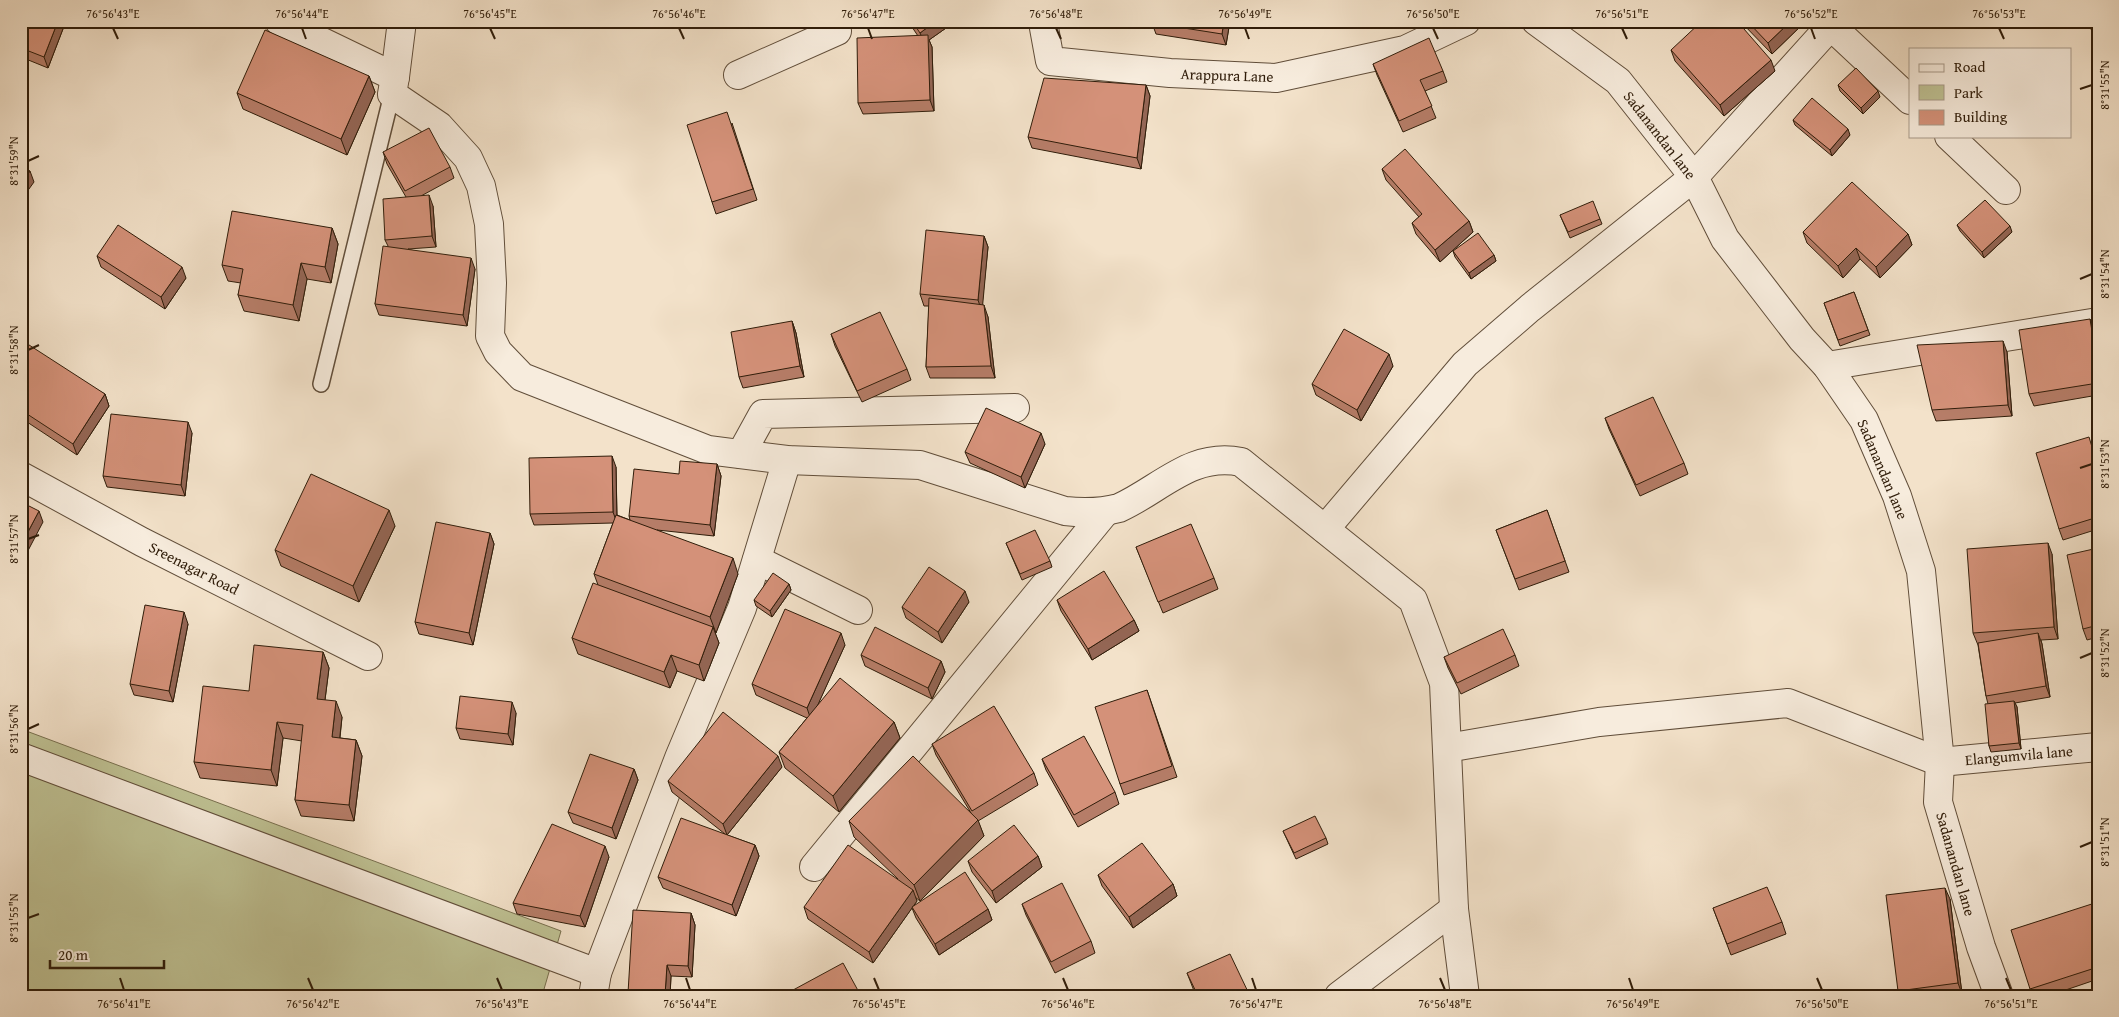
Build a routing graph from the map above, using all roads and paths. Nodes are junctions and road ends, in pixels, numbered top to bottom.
1 (279, 21) edge
2 (402, 21) edge
3 (834, 21) edge
4 (1045, 21) edge
5 (1466, 21) edge
6 (1536, 21) edge
7 (1833, 23) edge
8 (738, 75) dead end
9 (393, 85) junction
10 (1909, 99) edge
11 (1951, 138) edge
12 (1694, 177) junction
13 (2006, 190) dead end
14 (2098, 322) edge
15 (1827, 366) junction
16 (321, 384) dead end
17 (1015, 408) dead end
18 (741, 454) junction
19 (787, 460) junction
20 (21, 476) edge
21 (1105, 512) junction
22 (1325, 529) junction
23 (757, 560) junction
24 (858, 610) dead end
25 (368, 656) dead end
26 (2098, 747) edge
27 (1447, 748) junction
28 (21, 757) edge
29 (1940, 762) junction
30 (814, 867) dead end
31 (1454, 909) junction
32 (595, 984) edge
33 (1339, 996) edge
34 (1465, 996) edge
35 (1999, 996) edge

1 - 9 street
2 - 9 street
3 - 8 street
4 - 5 street, Arappura Lane
6 - 12 street, Sadanandan lane
7 - 10 street
7 - 12 street
9 - 16 lane
9 - 18 street
11 - 13 street
12 - 15 street, Sadanandan lane
12 - 22 street
14 - 15 street
15 - 29 street, Sadanandan lane
17 - 18 street
18 - 19 street
19 - 21 street
19 - 23 street
20 - 25 street, Sreenagar Road
21 - 22 street
21 - 30 street
22 - 27 street
23 - 24 street
23 - 32 street
26 - 29 street, Elangumvila lane
27 - 29 street
27 - 31 street
28 - 32 street
29 - 35 street, Sadanandan lane
31 - 33 street
31 - 34 street

